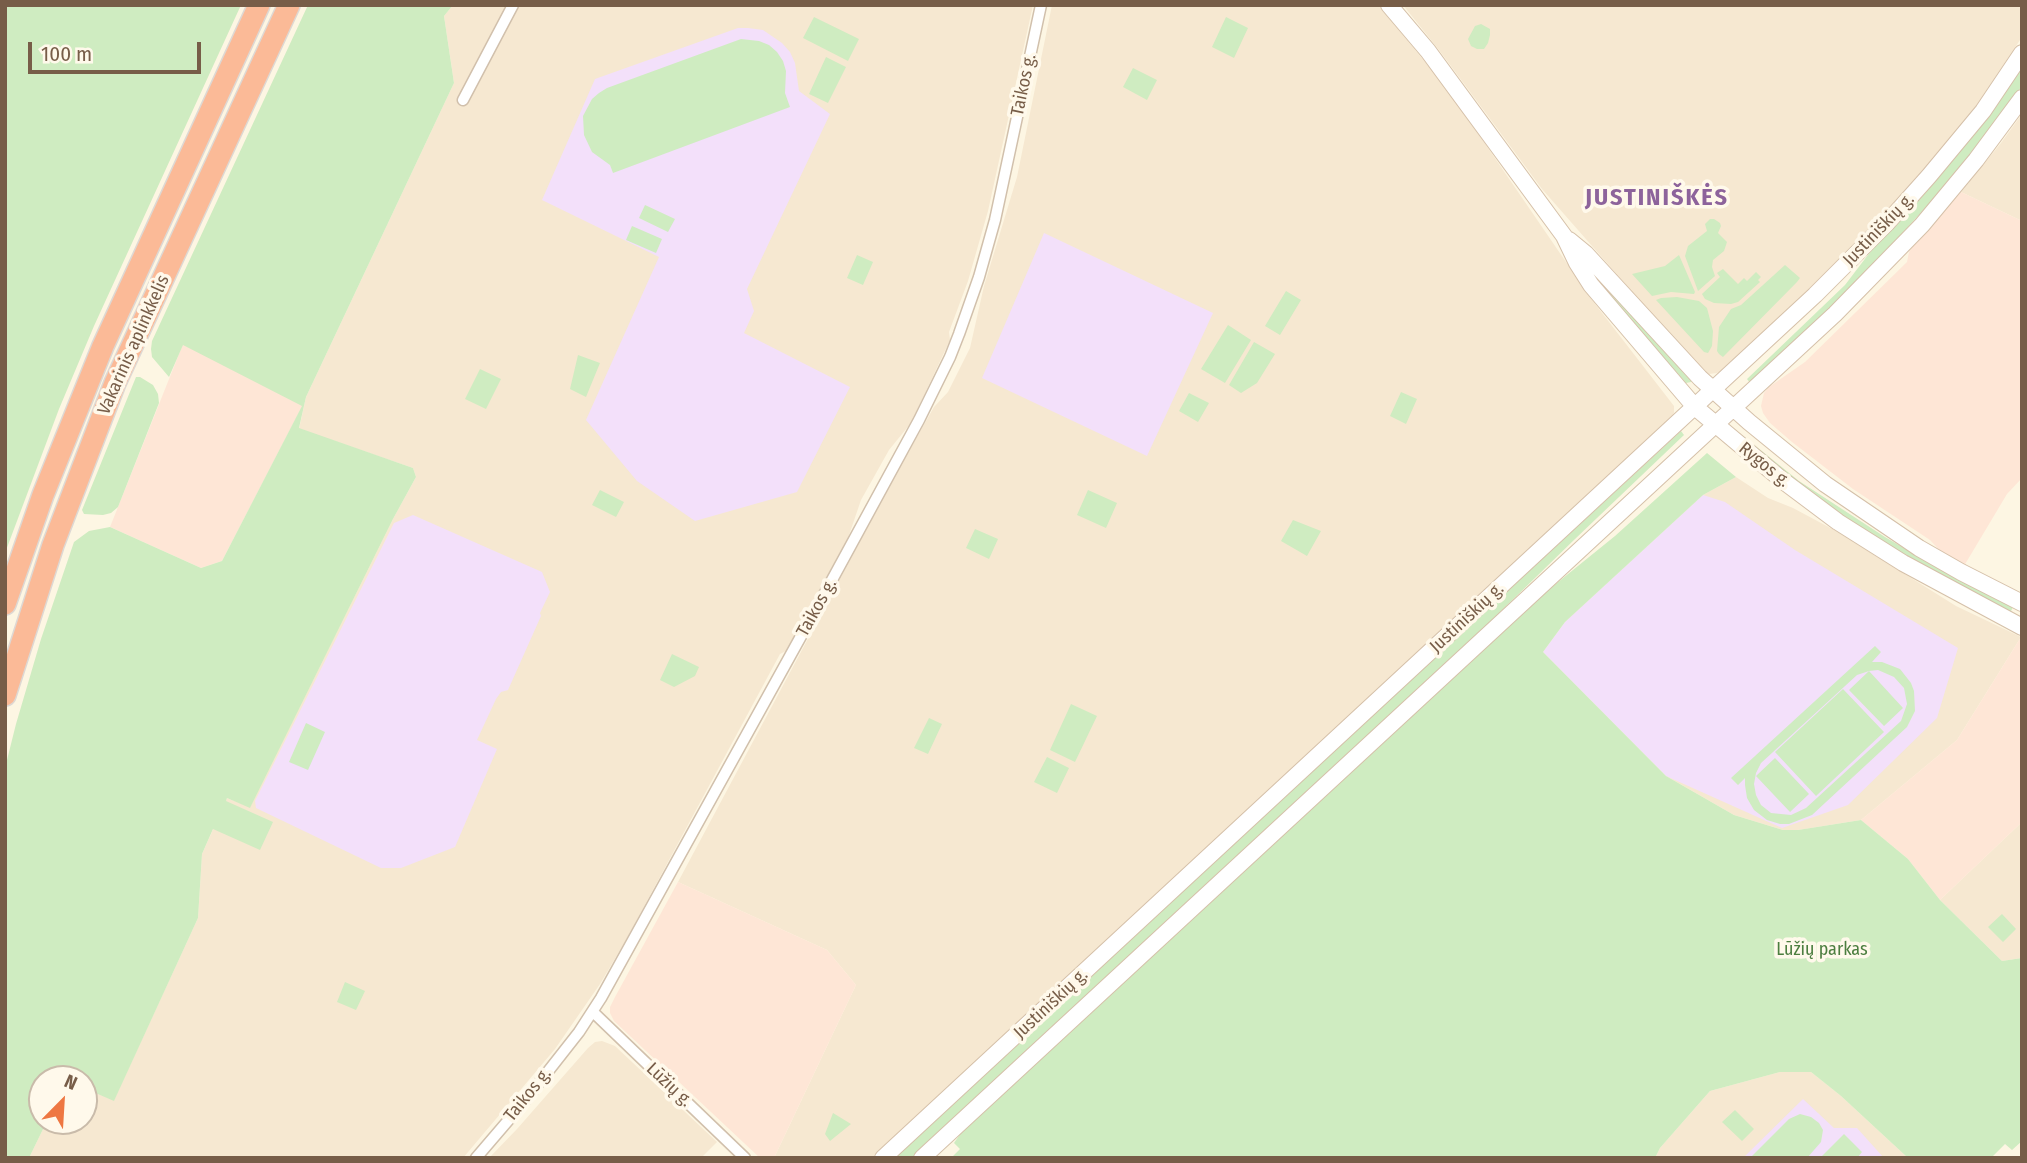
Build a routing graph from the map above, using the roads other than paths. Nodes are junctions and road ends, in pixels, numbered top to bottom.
1 (259, 5) edge
2 (289, 5) edge
3 (513, 5) edge
4 (1041, 5) edge
5 (1389, 5) edge
6 (2022, 53) edge
7 (2022, 98) edge
8 (463, 100) dead end
9 (1564, 236) junction
10 (1713, 391) junction
11 (1695, 407) junction
12 (1732, 408) junction
13 (1715, 425) junction
14 (2022, 603) edge
15 (5, 604) edge
16 (2022, 627) edge
17 (5, 695) edge
18 (593, 1012) junction
19 (476, 1158) edge
20 (745, 1158) edge
21 (883, 1158) edge
22 (922, 1158) edge

1 - 15 highway, Vakarinis aplinkkelis
2 - 17 highway, Vakarinis aplinkkelis
3 - 8 street
4 - 18 street, Taikos g.
5 - 9 main road, Rygos g.
6 - 10 main road, Justiniškių g.
7 - 12 main road, Justiniškių g.
9 - 10 main road, Rygos g.
9 - 11 main road, Rygos g.
10 - 11 main road, Justiniškių g.
10 - 12 main road, Rygos g.
11 - 13 main road, Rygos g.
11 - 21 main road, Justiniškių g.
12 - 13 main road, Justiniškių g.
12 - 14 main road, Rygos g.
13 - 16 main road, Rygos g.
13 - 22 main road, Justiniškių g.
18 - 19 street, Taikos g.
18 - 20 street, Lūžių g.

